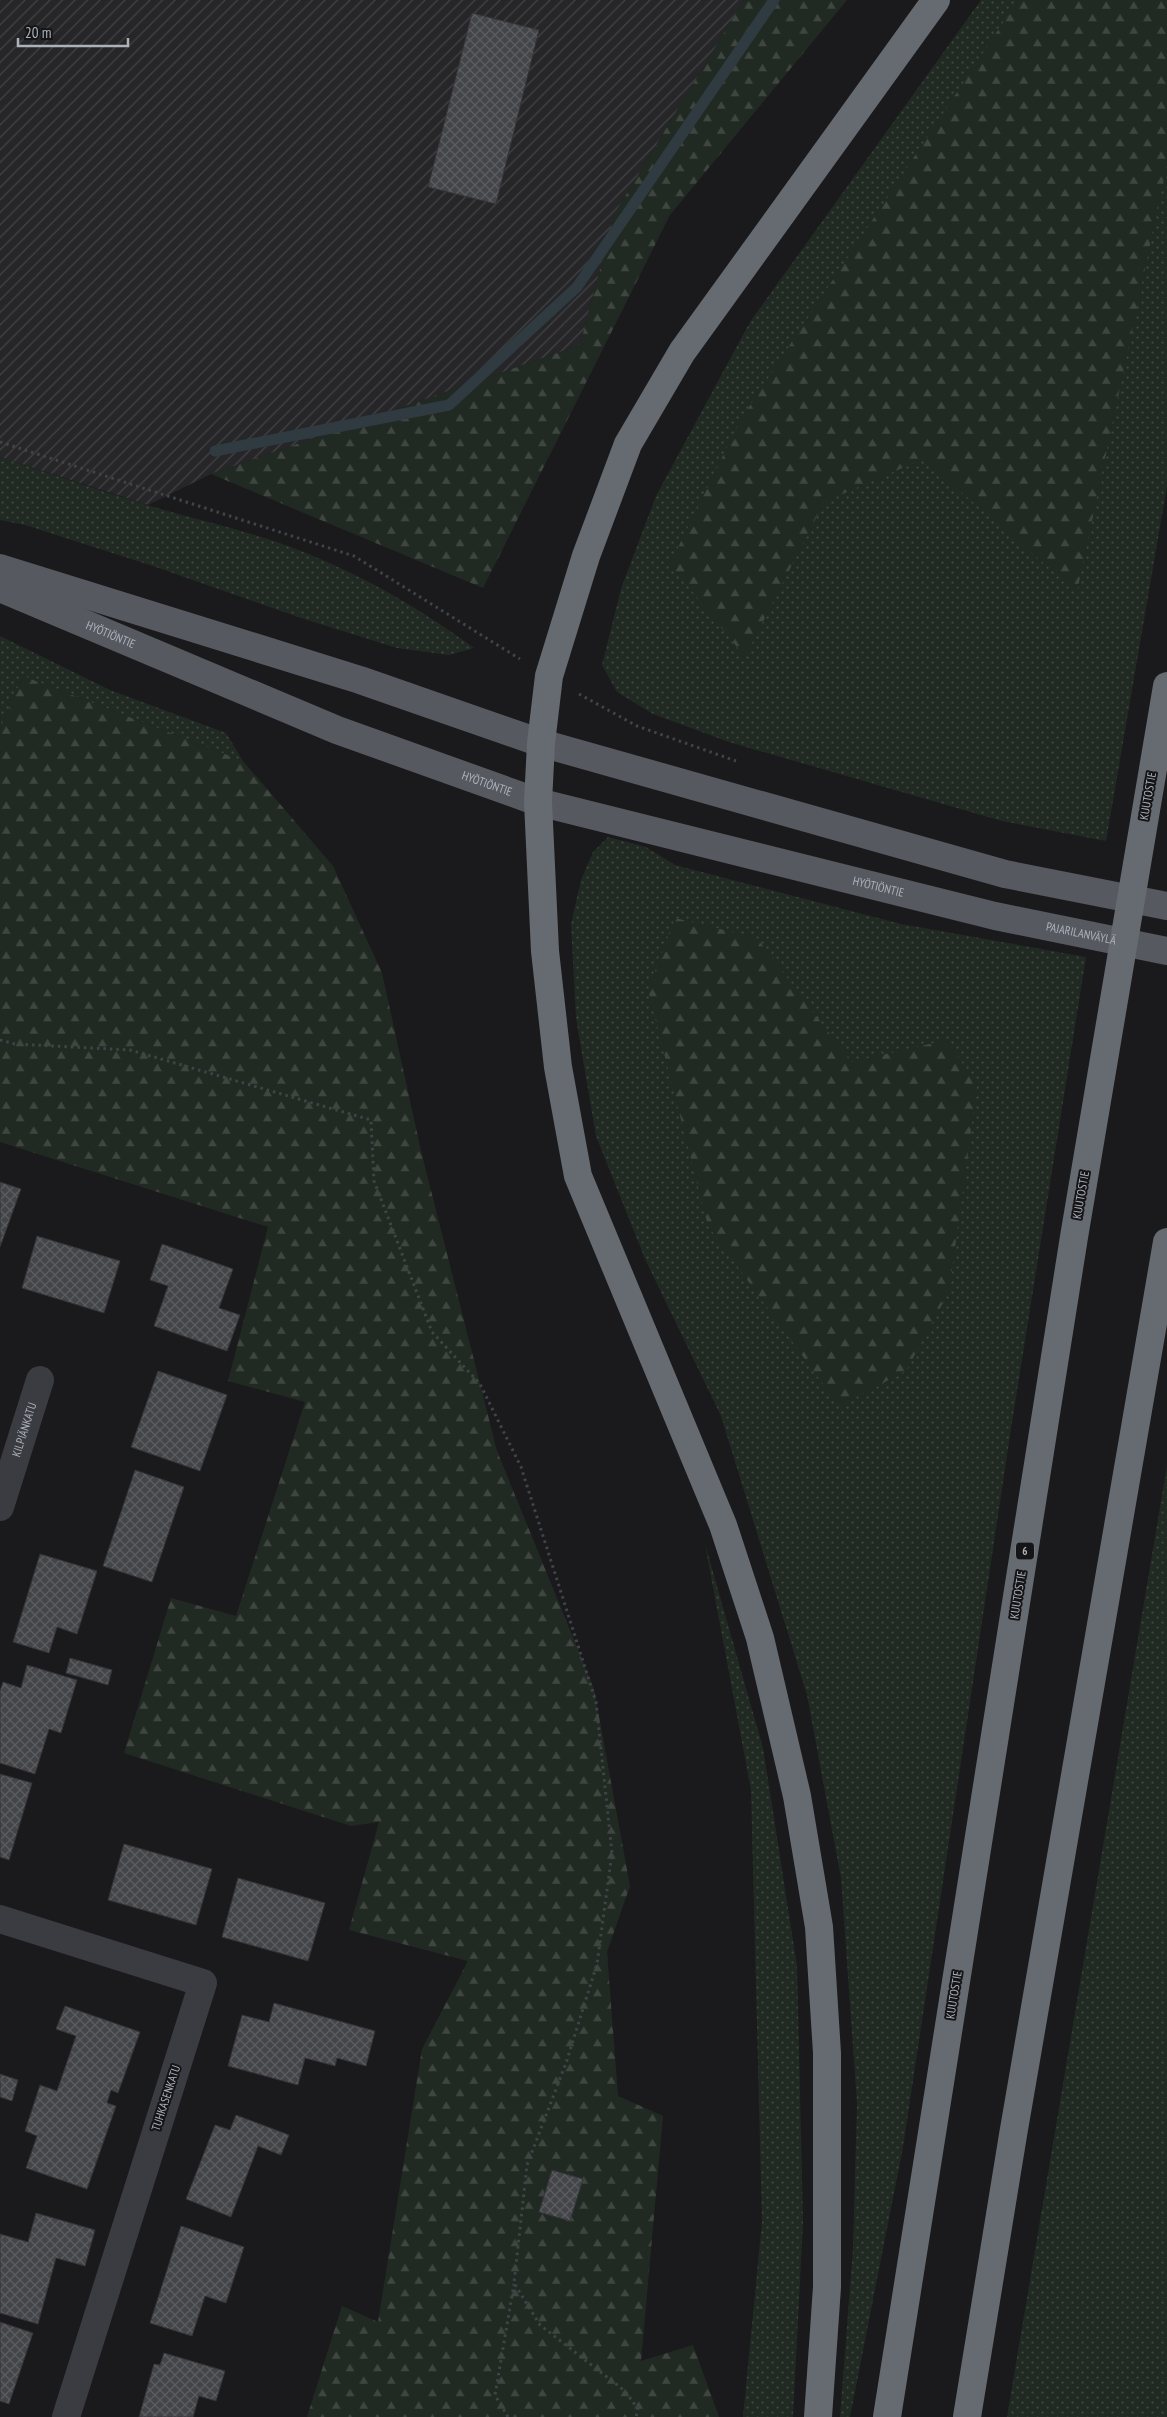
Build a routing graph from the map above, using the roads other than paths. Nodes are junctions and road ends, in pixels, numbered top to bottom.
1 (936, 0) edge
2 (0, 568) edge
3 (0, 588) edge
4 (1167, 686) edge
5 (541, 743) junction
6 (538, 802) junction
7 (1167, 906) edge
8 (995, 916) joint
9 (1167, 951) edge
10 (1167, 1242) edge
11 (40, 1380) dead end
12 (0, 1507) edge
13 (0, 1919) edge
14 (66, 2417) edge
15 (818, 2417) edge
16 (887, 2417) edge
17 (967, 2417) edge

1 - 5 highway
2 - 5 main road
3 - 6 main road, HYÖTIÖNTIE
4 - 16 highway, KUUTOSTIE / 6
5 - 6 highway
5 - 7 main road
6 - 8 main road, HYÖTIÖNTIE
6 - 15 highway
8 - 9 main road, PAJARILANVÄYLÄ
10 - 17 highway
11 - 12 street, KILPIÄNKATU
13 - 14 street, TUHKASENKATU

